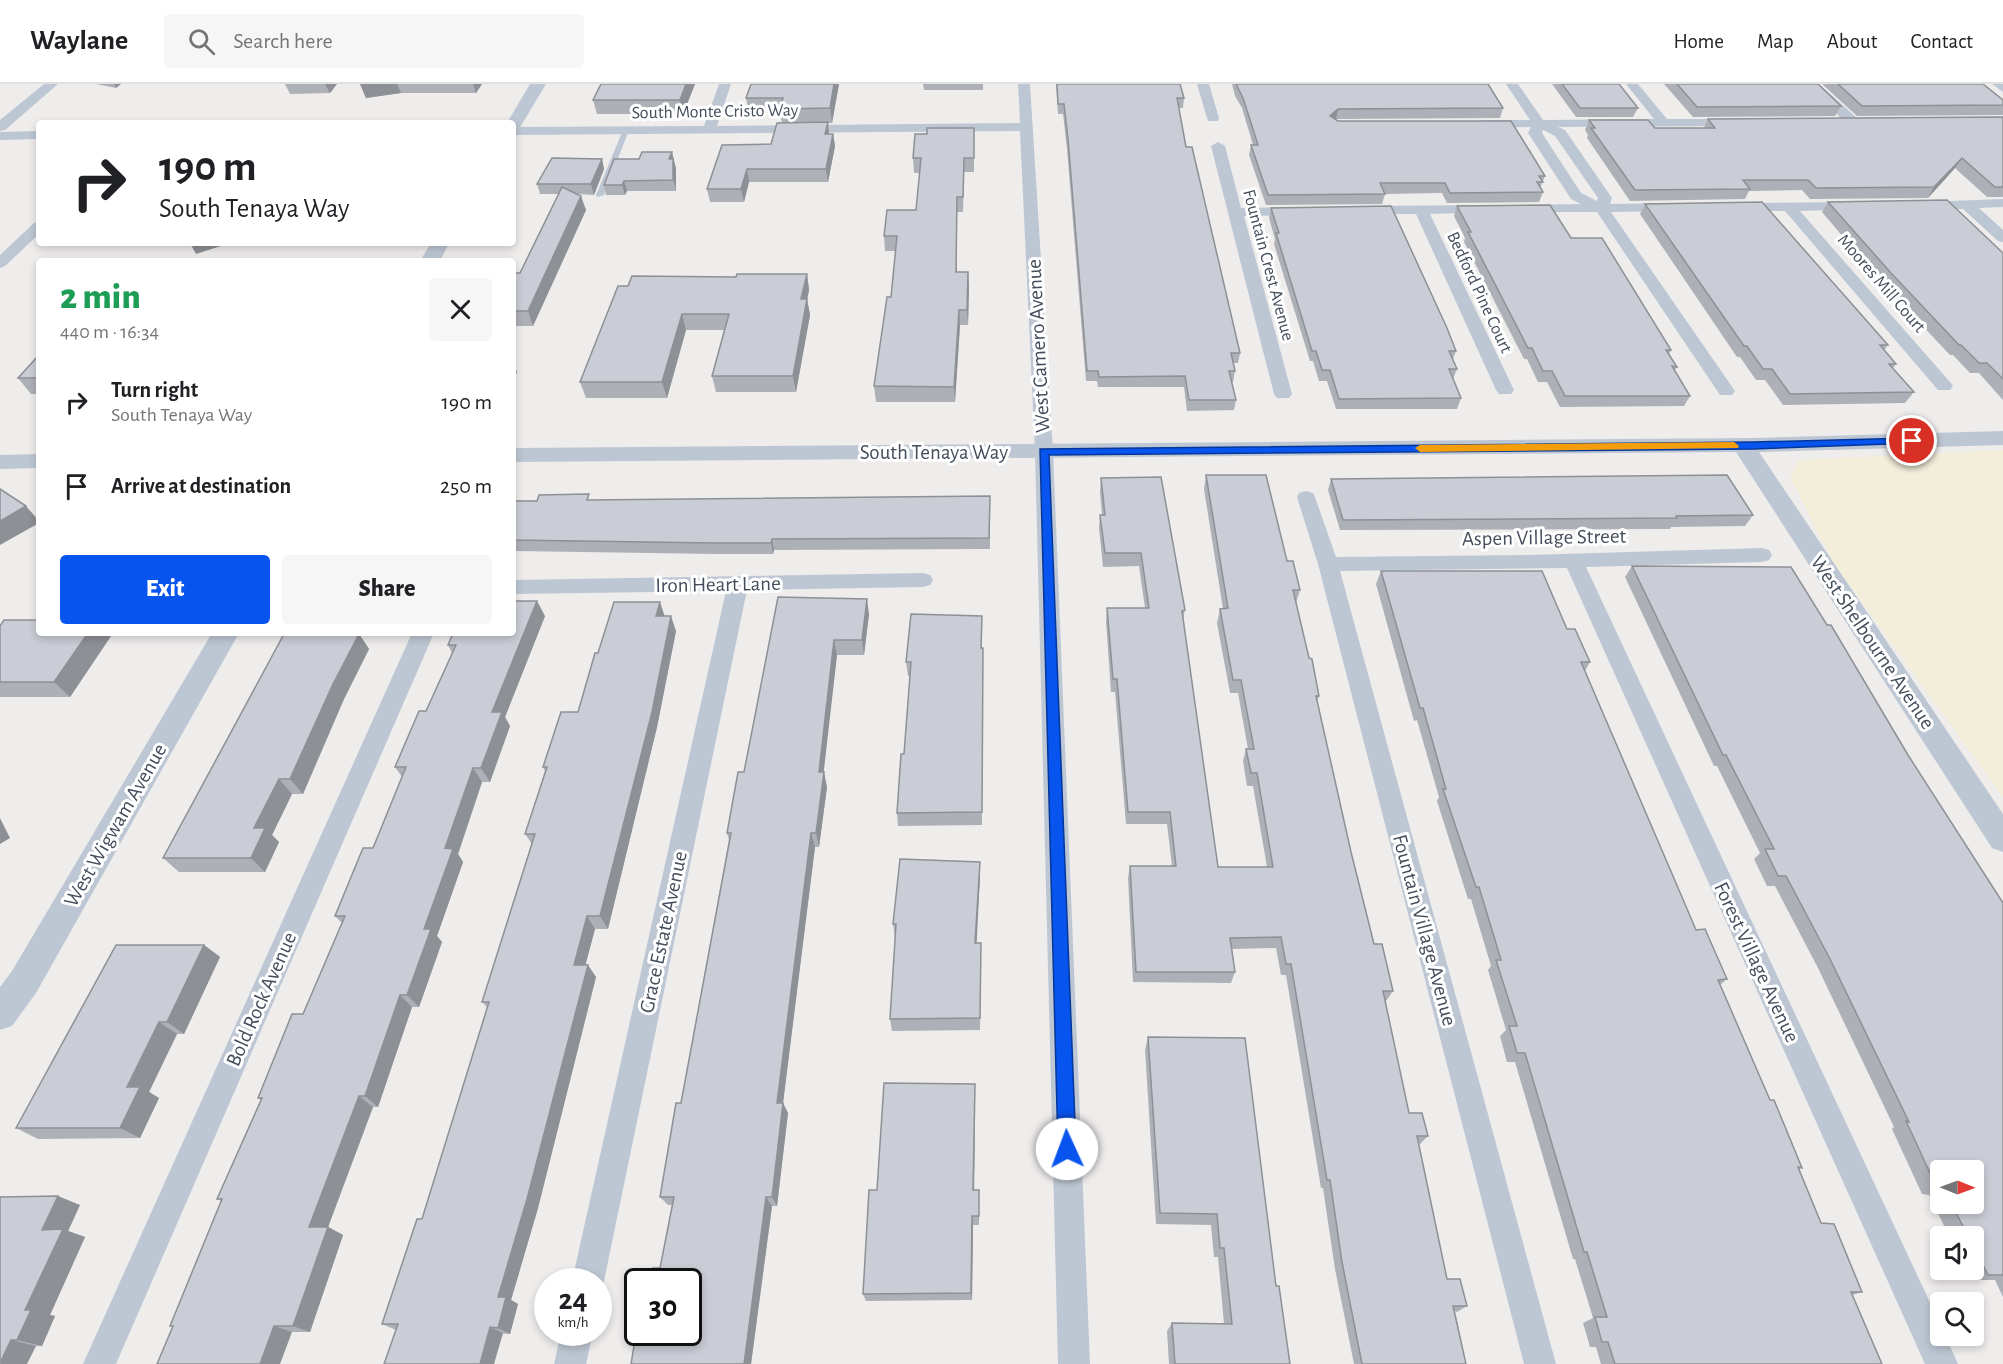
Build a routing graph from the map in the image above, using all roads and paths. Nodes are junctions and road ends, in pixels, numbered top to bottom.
1 (52, 84) edge
2 (538, 84) edge
3 (725, 84) edge
4 (1024, 84) edge
5 (1203, 84) edge
6 (1512, 84) edge
7 (1632, 84) edge
8 (1812, 84) edge
9 (1998, 84) edge
10 (2003, 88) edge
11 (1213, 118) dead end
12 (516, 121) edge
13 (1828, 121) edge
14 (1663, 122) junction
15 (1757, 122) edge
16 (1539, 123) junction
17 (1467, 124) edge
18 (0, 127) edge
19 (1025, 127) junction
20 (710, 128) junction
21 (626, 130) junction
22 (516, 131) edge
23 (36, 135) edge
24 (0, 136) edge
25 (1218, 146) dead end
26 (600, 195) dead end
27 (2003, 204) edge
28 (1967, 205) junction
29 (1871, 206) edge
30 (1906, 206) edge
31 (1683, 207) edge
32 (1719, 207) edge
33 (1789, 207) junction
34 (1600, 208) junction
35 (1420, 210) junction
36 (1316, 211) edge
37 (1351, 211) edge
38 (1235, 212) junction
39 (36, 229) edge
40 (2003, 238) edge
41 (0, 263) edge
42 (1944, 386) dead end
43 (1505, 390) dead end
44 (1726, 391) dead end
45 (1283, 394) dead end
46 (2003, 438) edge
47 (1743, 446) junction
48 (1044, 451) junction
49 (516, 455) edge
50 (36, 461) edge
51 (0, 462) edge
52 (1306, 497) dead end
53 (1761, 555) dead end
54 (1573, 560) junction
55 (1328, 564) junction
56 (922, 580) dead end
57 (738, 583) junction
58 (516, 587) edge
59 (224, 636) edge
60 (422, 636) edge
61 (2003, 838) edge
62 (0, 1014) edge
63 (591, 1268) edge
64 (574, 1346) edge
65 (99, 1364) edge
66 (570, 1364) edge
67 (1074, 1364) edge
68 (1540, 1364) edge
69 (1942, 1364) edge

1 - 18 street
2 - 12 street
3 - 20 street
4 - 19 street, West Camero Avenue
5 - 11 street
6 - 16 street
7 - 14 street
8 - 13 street
9 - 10 street
14 - 15 street
14 - 16 street
16 - 17 street
16 - 34 street
16 - 34 street
19 - 20 street, South Monte Cristo Way
19 - 48 street, West Camero Avenue
20 - 21 street, South Monte Cristo Way
21 - 22 street, South Monte Cristo Way
21 - 26 lane
23 - 24 street
25 - 38 street, Fountain Crest Avenue
27 - 28 street
28 - 30 street
28 - 40 street
29 - 33 street
31 - 34 street
32 - 33 street
33 - 42 street, Moores Mill Court
34 - 35 street
34 - 44 street
35 - 37 street
35 - 43 street, Bedford Pine Court
36 - 38 street
38 - 45 street, Fountain Crest Avenue
39 - 41 street
46 - 47 street, South Tenaya Way
47 - 48 street, South Tenaya Way
47 - 61 street, West Shelbourne Avenue
48 - 49 street, South Tenaya Way
48 - 67 street, West Camero Avenue
50 - 51 street
52 - 55 street, Fountain Village Avenue
53 - 54 street, Aspen Village Street
54 - 55 street, Aspen Village Street
54 - 69 street, Forest Village Avenue
55 - 68 street, Fountain Village Avenue
56 - 57 street, Iron Heart Lane
57 - 58 street, Iron Heart Lane
57 - 63 street, Grace Estate Avenue
59 - 62 street, West Wigwam Avenue
60 - 65 street, Bold Rock Avenue
64 - 66 street

